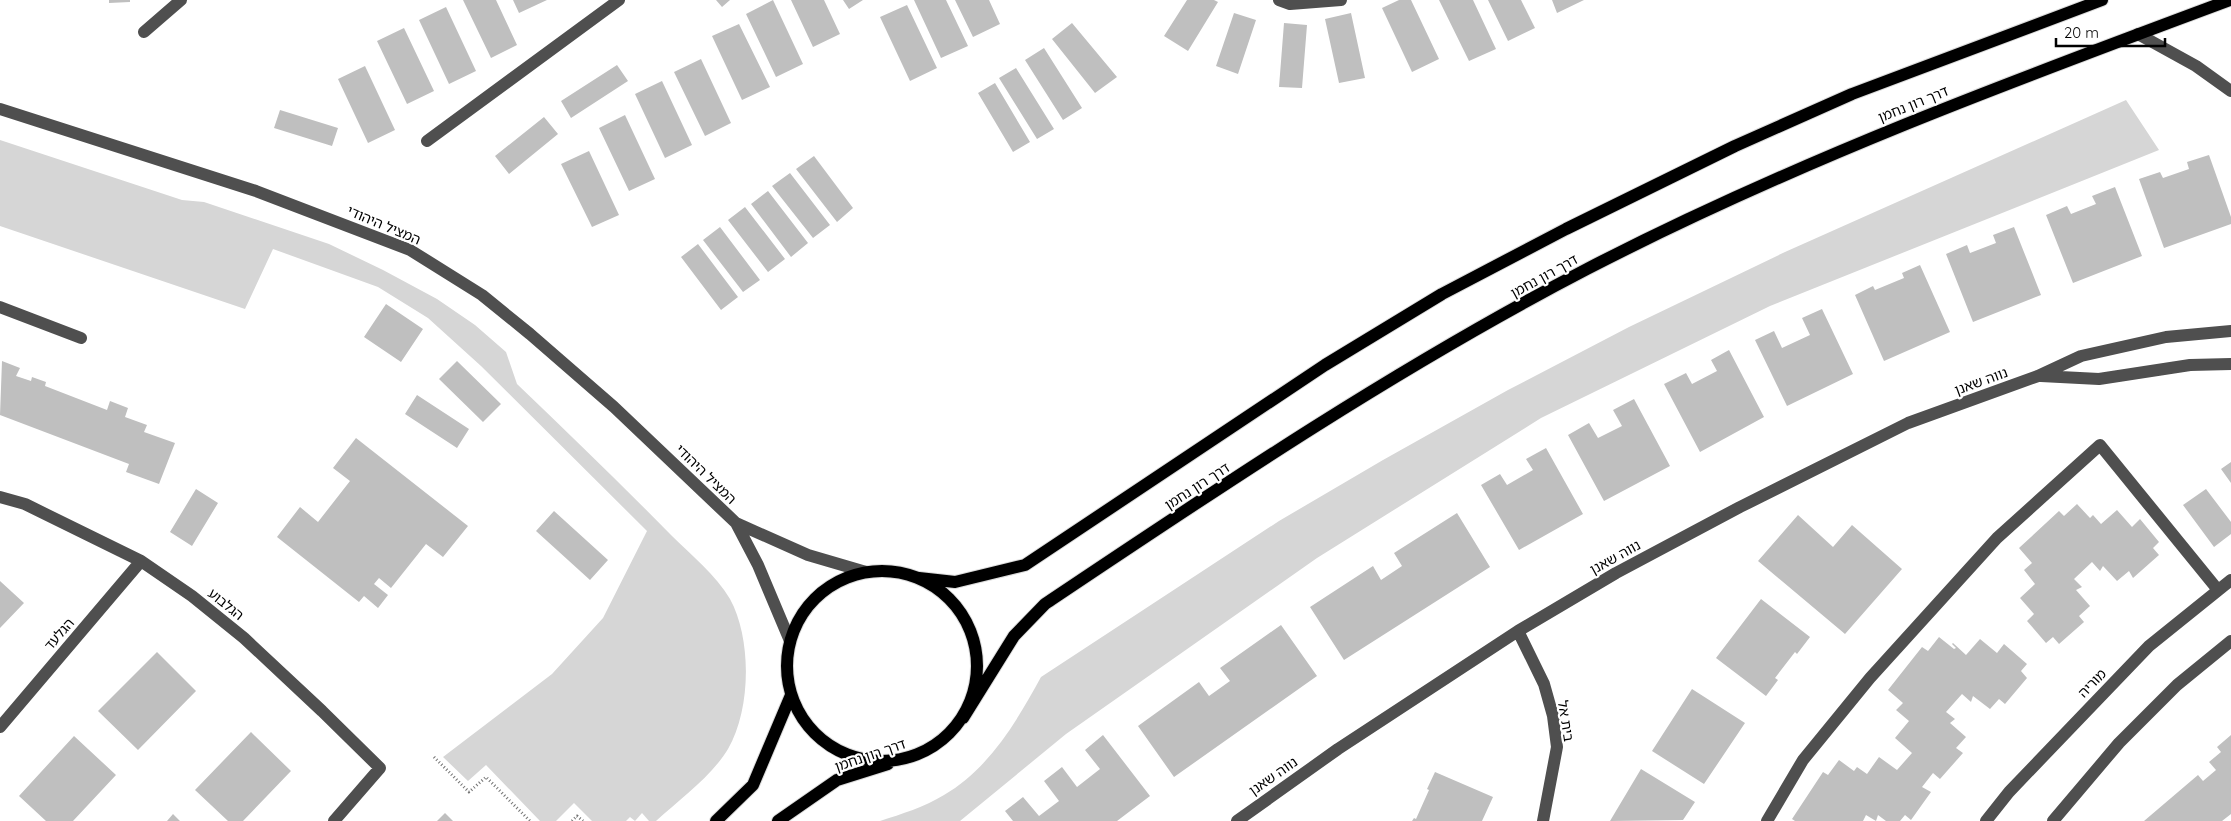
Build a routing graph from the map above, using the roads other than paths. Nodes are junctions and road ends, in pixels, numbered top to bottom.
1 (180, 0) edge
2 (619, 0) edge
3 (1279, 0) edge
4 (1341, 0) edge
5 (2102, 0) edge
6 (2230, 0) edge
7 (144, 32) dead end
8 (2138, 34) junction
9 (2231, 91) edge
10 (0, 109) edge
11 (427, 141) dead end
12 (0, 306) edge
13 (2231, 331) edge
14 (81, 338) dead end
15 (2231, 364) edge
16 (2038, 376) junction
17 (0, 497) edge
18 (736, 523) junction
19 (141, 561) junction
20 (866, 572) junction
21 (919, 578) junction
22 (2231, 580) edge
23 (2218, 590) junction
24 (1518, 631) junction
25 (790, 641) junction
26 (2231, 641) edge
27 (791, 694) junction
28 (963, 718) junction
29 (0, 726) edge
30 (922, 753) junction
31 (334, 821) edge
32 (716, 821) edge
33 (778, 821) edge
34 (1236, 821) edge
35 (1543, 821) edge
36 (1767, 821) edge
37 (1986, 821) edge
38 (2053, 821) edge

1 - 7 street
2 - 11 street
3 - 4 street
5 - 21 main road
6 - 8 main road, דרך רון נחמן
8 - 9 street
8 - 28 main road, דרך רון נחמן
10 - 18 street, המציל היהודי
12 - 14 street
13 - 16 street, נווה שאנן
15 - 16 street, נווה שאנן
16 - 24 street, נווה שאנן
17 - 19 street, הגלבוע
18 - 20 street, המציל היהודי
18 - 25 street, המציל היהודי
19 - 29 street, הגלעד
19 - 31 street, הגלבוע
20 - 21 main road
20 - 25 main road
21 - 28 main road
22 - 23 street, מוריה
23 - 36 street
23 - 37 street, מוריה
24 - 34 street, נווה שאנן
24 - 35 street, בית אל
25 - 27 main road
26 - 38 street
27 - 30 main road
27 - 32 main road
28 - 30 main road
30 - 33 main road, דרך רון נחמן

